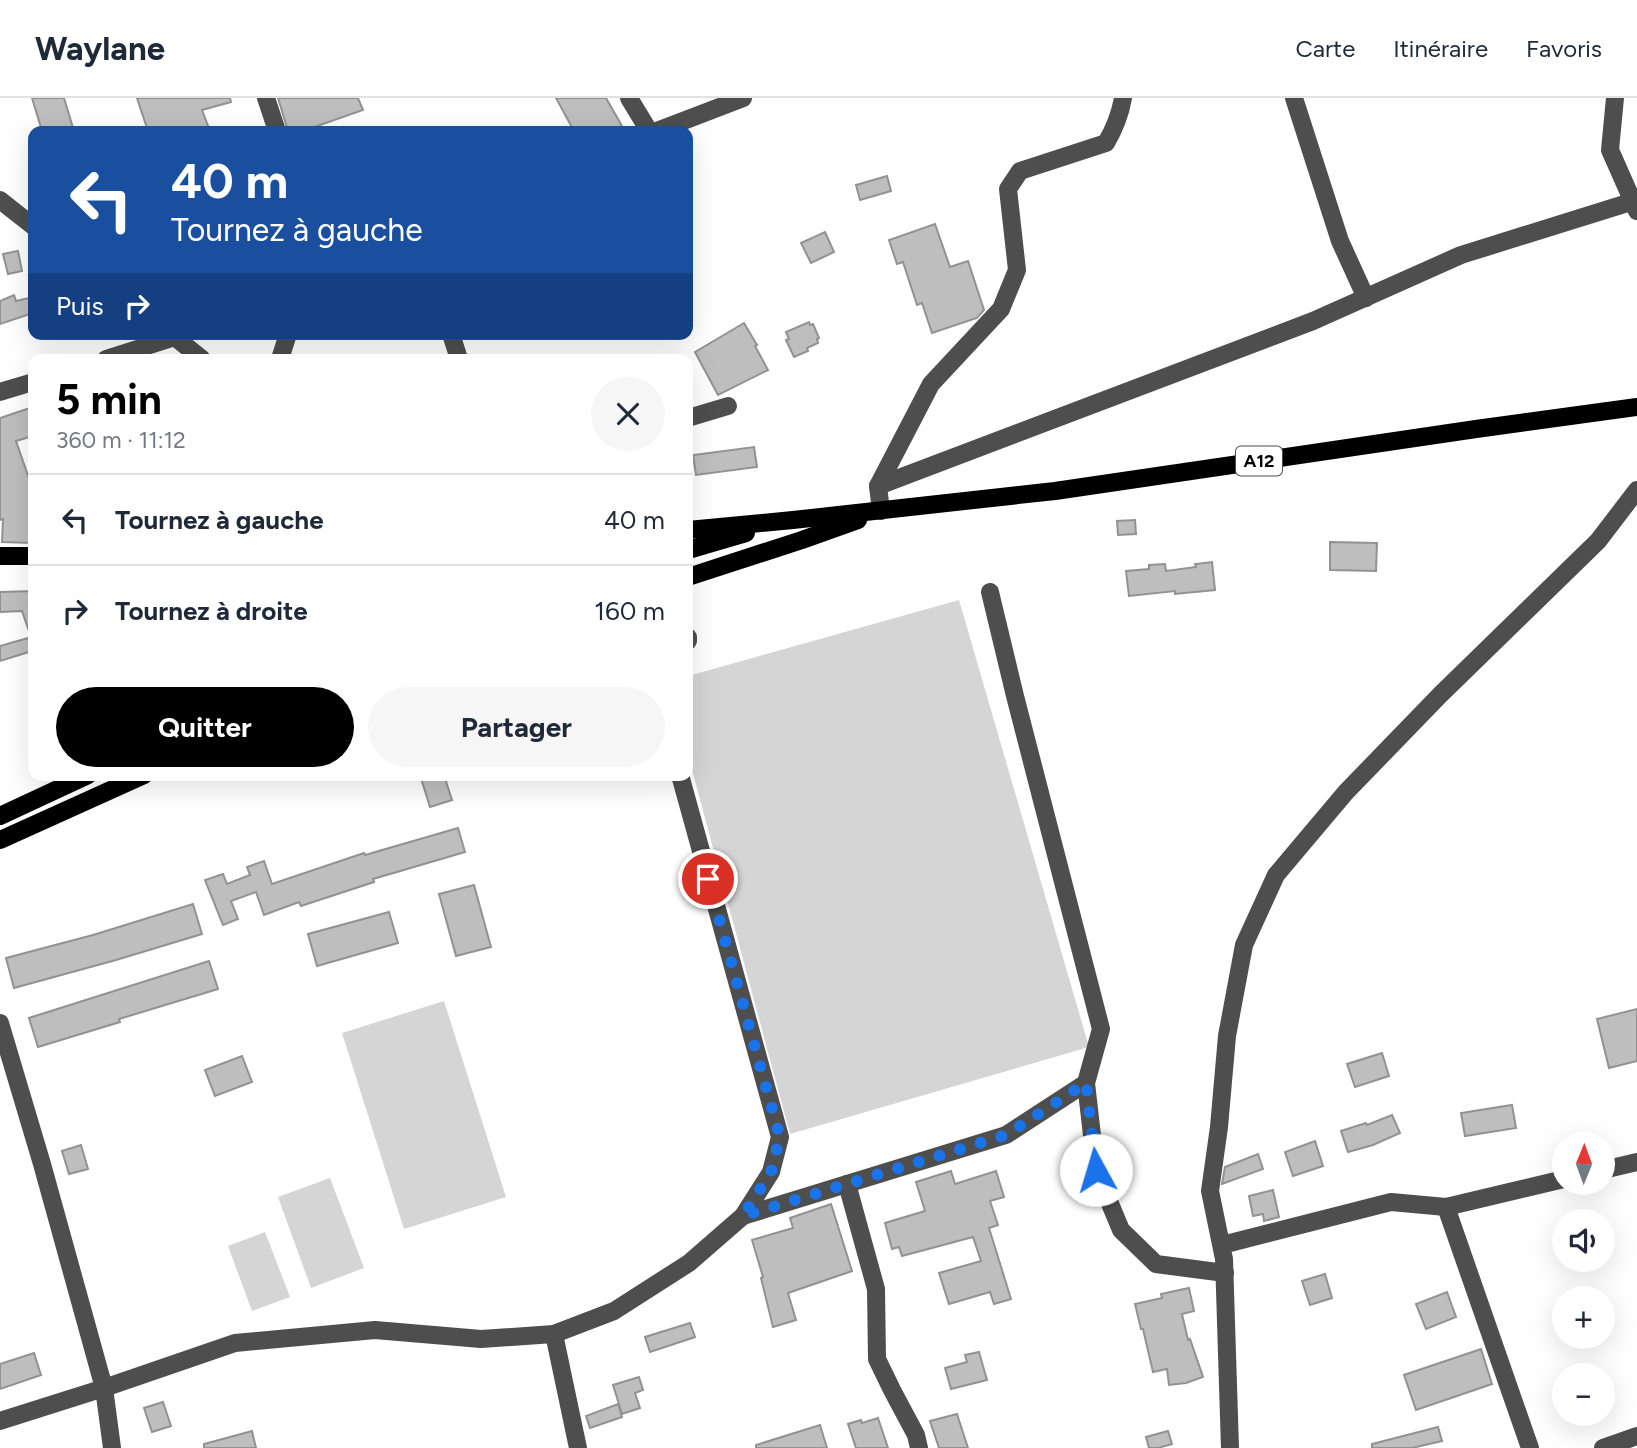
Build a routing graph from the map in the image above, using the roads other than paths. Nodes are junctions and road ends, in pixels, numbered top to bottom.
1 (266, 98) edge
2 (629, 98) edge
3 (743, 98) edge
4 (1123, 98) edge
5 (1294, 98) edge
6 (1615, 98) edge
7 (275, 126) edge
8 (646, 126) edge
9 (670, 126) edge
10 (0, 200) edge
11 (1635, 204) edge
12 (28, 222) edge
13 (1366, 298) junction
14 (161, 340) edge
15 (178, 340) edge
16 (121, 354) edge
17 (196, 354) edge
18 (28, 384) edge
19 (0, 392) edge
20 (728, 406) dead end
21 (1637, 407) edge
22 (693, 416) edge
23 (878, 486) junction
24 (1637, 490) edge
25 (881, 511) junction
26 (793, 520) junction
27 (693, 530) edge
28 (693, 548) edge
29 (0, 556) edge
30 (28, 556) edge
31 (693, 575) edge
32 (990, 592) dead end
33 (75, 781) edge
34 (132, 781) edge
35 (682, 781) edge
36 (0, 816) edge
37 (0, 840) edge
38 (0, 1023) edge
39 (1086, 1083) junction
40 (1637, 1162) edge
41 (1615, 1167) edge
42 (1552, 1182) edge
43 (847, 1184) junction
44 (1446, 1207) junction
45 (743, 1216) junction
46 (1222, 1245) junction
47 (1225, 1273) junction
48 (554, 1334) junction
49 (104, 1388) junction
50 (0, 1421) edge
51 (1637, 1436) edge
52 (112, 1448) edge
53 (578, 1448) edge
54 (919, 1448) edge
55 (1230, 1448) edge
56 (1530, 1448) edge
57 (1603, 1448) edge

1 - 7 street
2 - 8 street
3 - 9 street
4 - 23 street
5 - 13 street
6 - 11 street
10 - 12 street
11 - 13 street
13 - 23 street
14 - 16 street
15 - 17 street
18 - 19 street
20 - 22 street
21 - 25 main road, A12
23 - 25 street
24 - 46 street
25 - 26 main road, A12
25 - 31 main road
26 - 27 main road, A12
26 - 28 main road
29 - 30 main road
32 - 39 street
33 - 36 main road
34 - 37 main road
35 - 45 street
38 - 49 street
39 - 43 street
39 - 47 street
40 - 41 street
42 - 44 street
43 - 45 street
43 - 54 street
44 - 46 street
44 - 56 street
45 - 48 street
46 - 47 street
47 - 55 street
48 - 49 street
48 - 53 street
49 - 50 street
49 - 52 street
51 - 57 street

